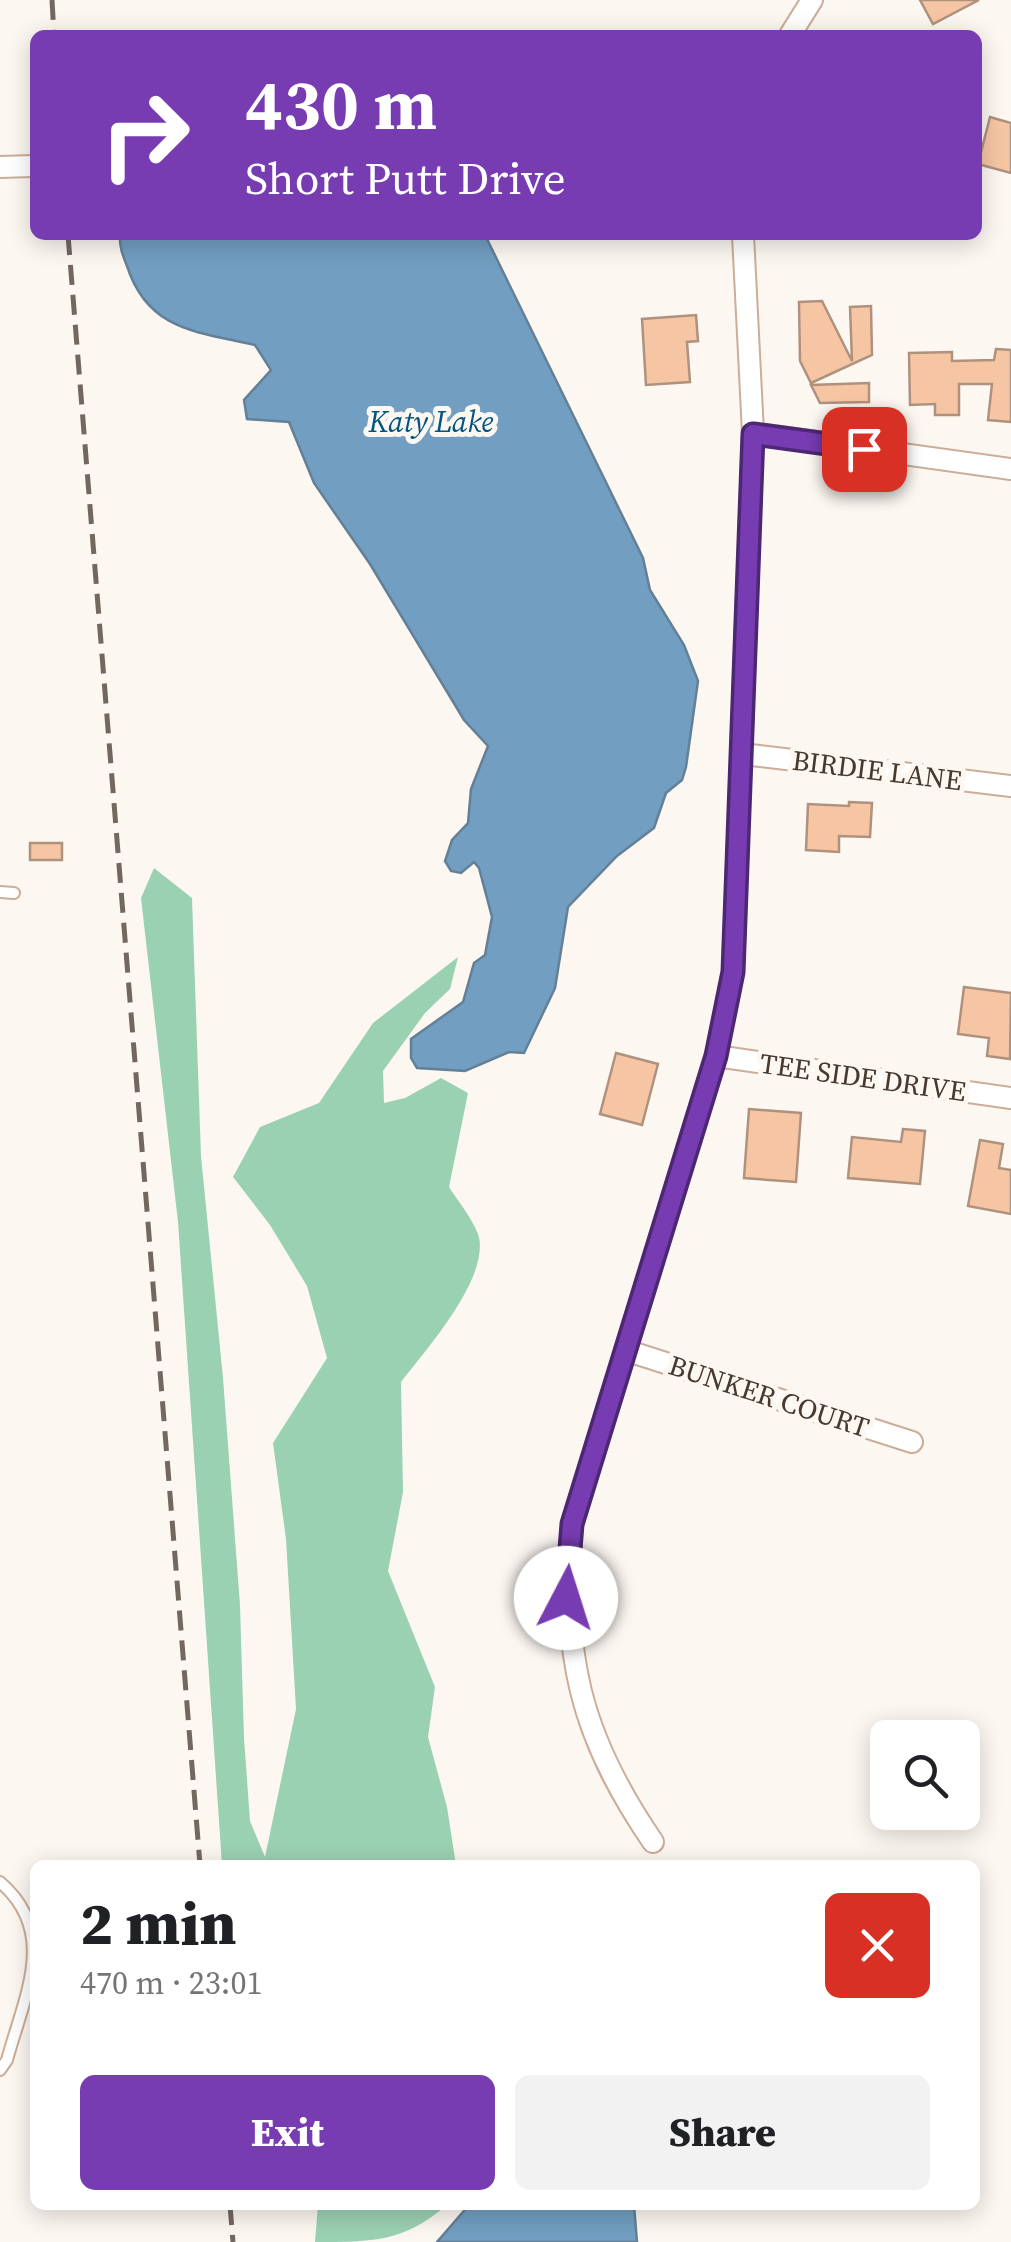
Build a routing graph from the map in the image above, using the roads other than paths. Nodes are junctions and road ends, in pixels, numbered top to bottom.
1 (812, 0) edge
2 (793, 30) edge
3 (0, 166) edge
4 (30, 166) edge
5 (742, 240) edge
6 (753, 434) junction
7 (1011, 469) edge
8 (743, 754) junction
9 (1011, 786) edge
10 (0, 892) edge
11 (14, 893) dead end
12 (716, 1056) junction
13 (1011, 1098) edge
14 (626, 1350) junction
15 (912, 1442) dead end
16 (653, 1842) dead end
17 (0, 1882) edge
18 (30, 1932) edge
19 (30, 1966) edge
20 (0, 2070) edge

1 - 2 street
3 - 4 street
5 - 6 street
6 - 7 street
6 - 8 street
8 - 9 street, BIRDIE LANE
8 - 12 street
10 - 11 lane
12 - 13 street, TEE SIDE DRIVE
12 - 14 street
14 - 15 street, BUNKER COURT
14 - 16 street
17 - 18 lane
19 - 20 lane

